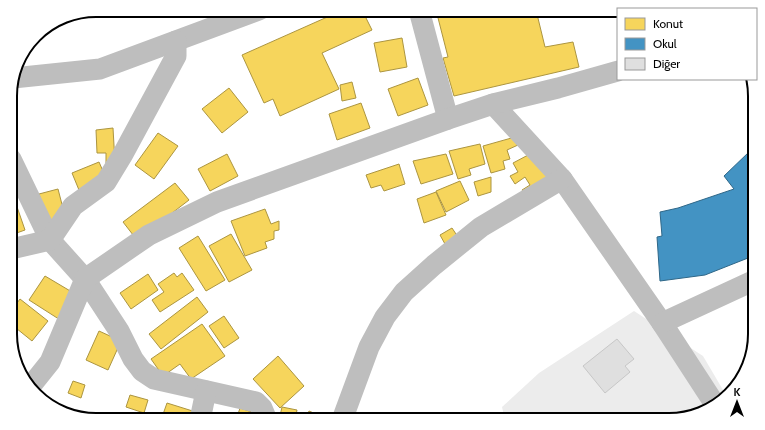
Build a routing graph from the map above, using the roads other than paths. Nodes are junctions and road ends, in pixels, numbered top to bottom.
1 (240, 17) edge
2 (421, 17) edge
3 (176, 41) junction
4 (617, 71) edge
5 (20, 77) edge
6 (494, 104) junction
7 (448, 119) junction
8 (17, 171) edge
9 (562, 178) junction
10 (50, 240) junction
11 (17, 248) edge
12 (85, 279) junction
13 (748, 283) edge
14 (662, 323) junction
15 (34, 383) edge
16 (206, 391) junction
17 (712, 400) edge
18 (201, 413) edge
19 (264, 413) edge
20 (345, 413) edge

1 - 3 street
2 - 7 street
3 - 5 street
3 - 10 street
4 - 6 street
6 - 7 street
6 - 9 street
7 - 12 street
8 - 10 street
9 - 14 street
9 - 20 street
10 - 11 street
10 - 12 street
12 - 15 street
12 - 16 street
13 - 14 street
14 - 17 street
16 - 18 street
16 - 19 street

